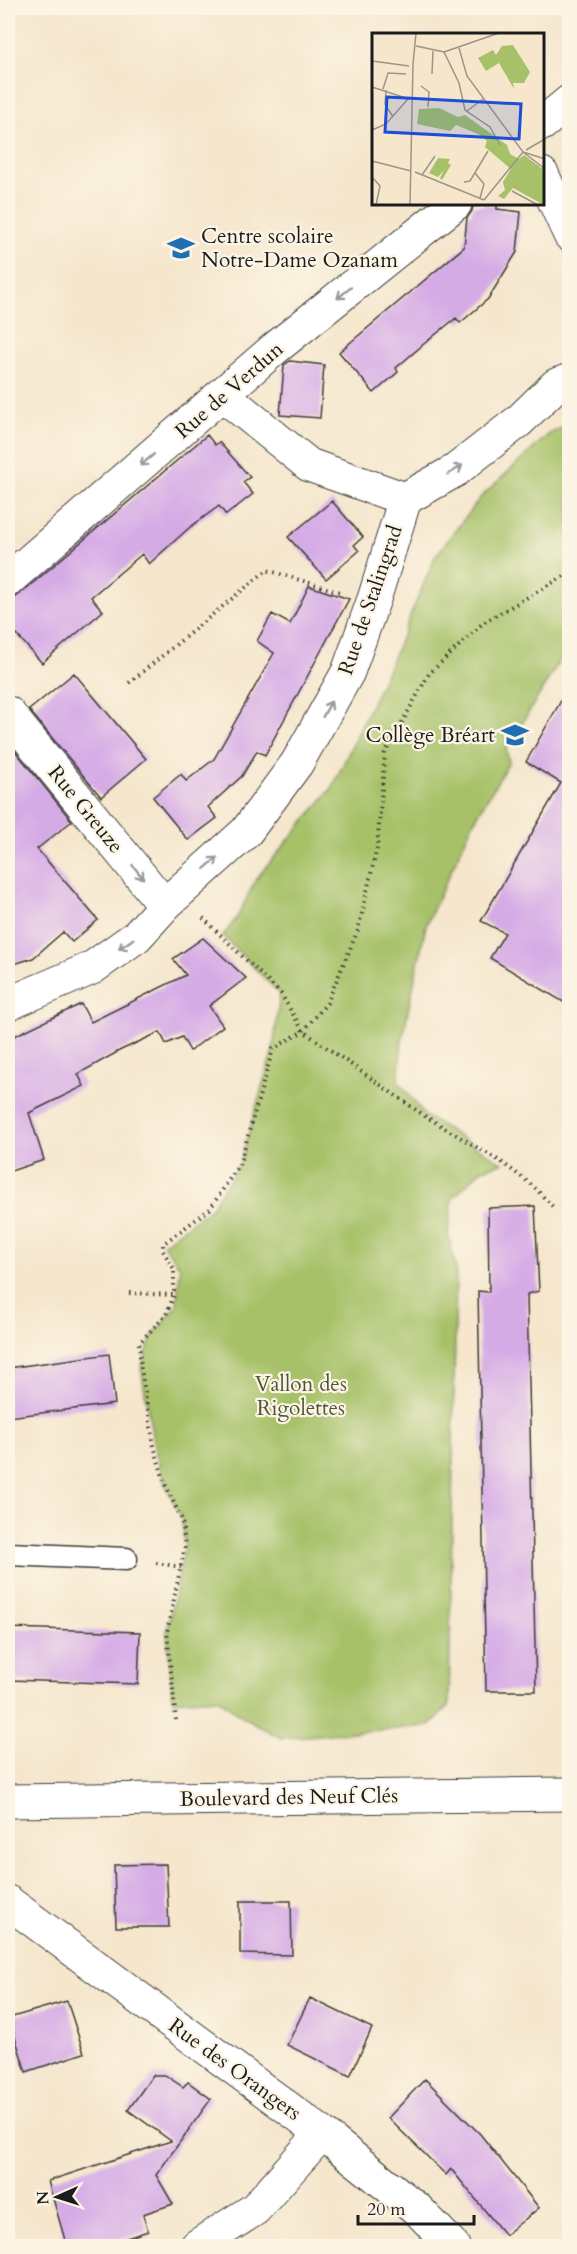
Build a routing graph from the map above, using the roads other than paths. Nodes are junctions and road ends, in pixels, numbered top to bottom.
1 (570, 101) edge
2 (544, 123) edge
3 (544, 176) edge
4 (453, 206) edge
5 (570, 235) edge
6 (570, 380) edge
7 (223, 395) junction
8 (405, 499) junction
9 (8, 580) edge
10 (8, 713) edge
11 (167, 903) junction
12 (8, 1004) edge
13 (8, 1554) edge
14 (126, 1559) dead end
15 (570, 1794) edge
16 (8, 1802) edge
17 (8, 1902) edge
18 (321, 2133) junction
19 (197, 2247) edge
20 (453, 2247) edge

1 - 2 street
3 - 5 street
4 -> 7 street, Rue de Verdun
8 -> 6 street, Rue de Stalingrad
7 - 8 street
7 -> 9 street, Rue de Verdun
11 -> 8 street, Rue de Stalingrad
10 -> 11 street, Rue Greuze
11 -> 12 street, Rue de Stalingrad
13 - 14 lane
15 - 16 street, Boulevard des Neuf Clés
17 - 18 street, Rue des Orangers
18 - 19 street
18 - 20 street, Rue des Orangers

